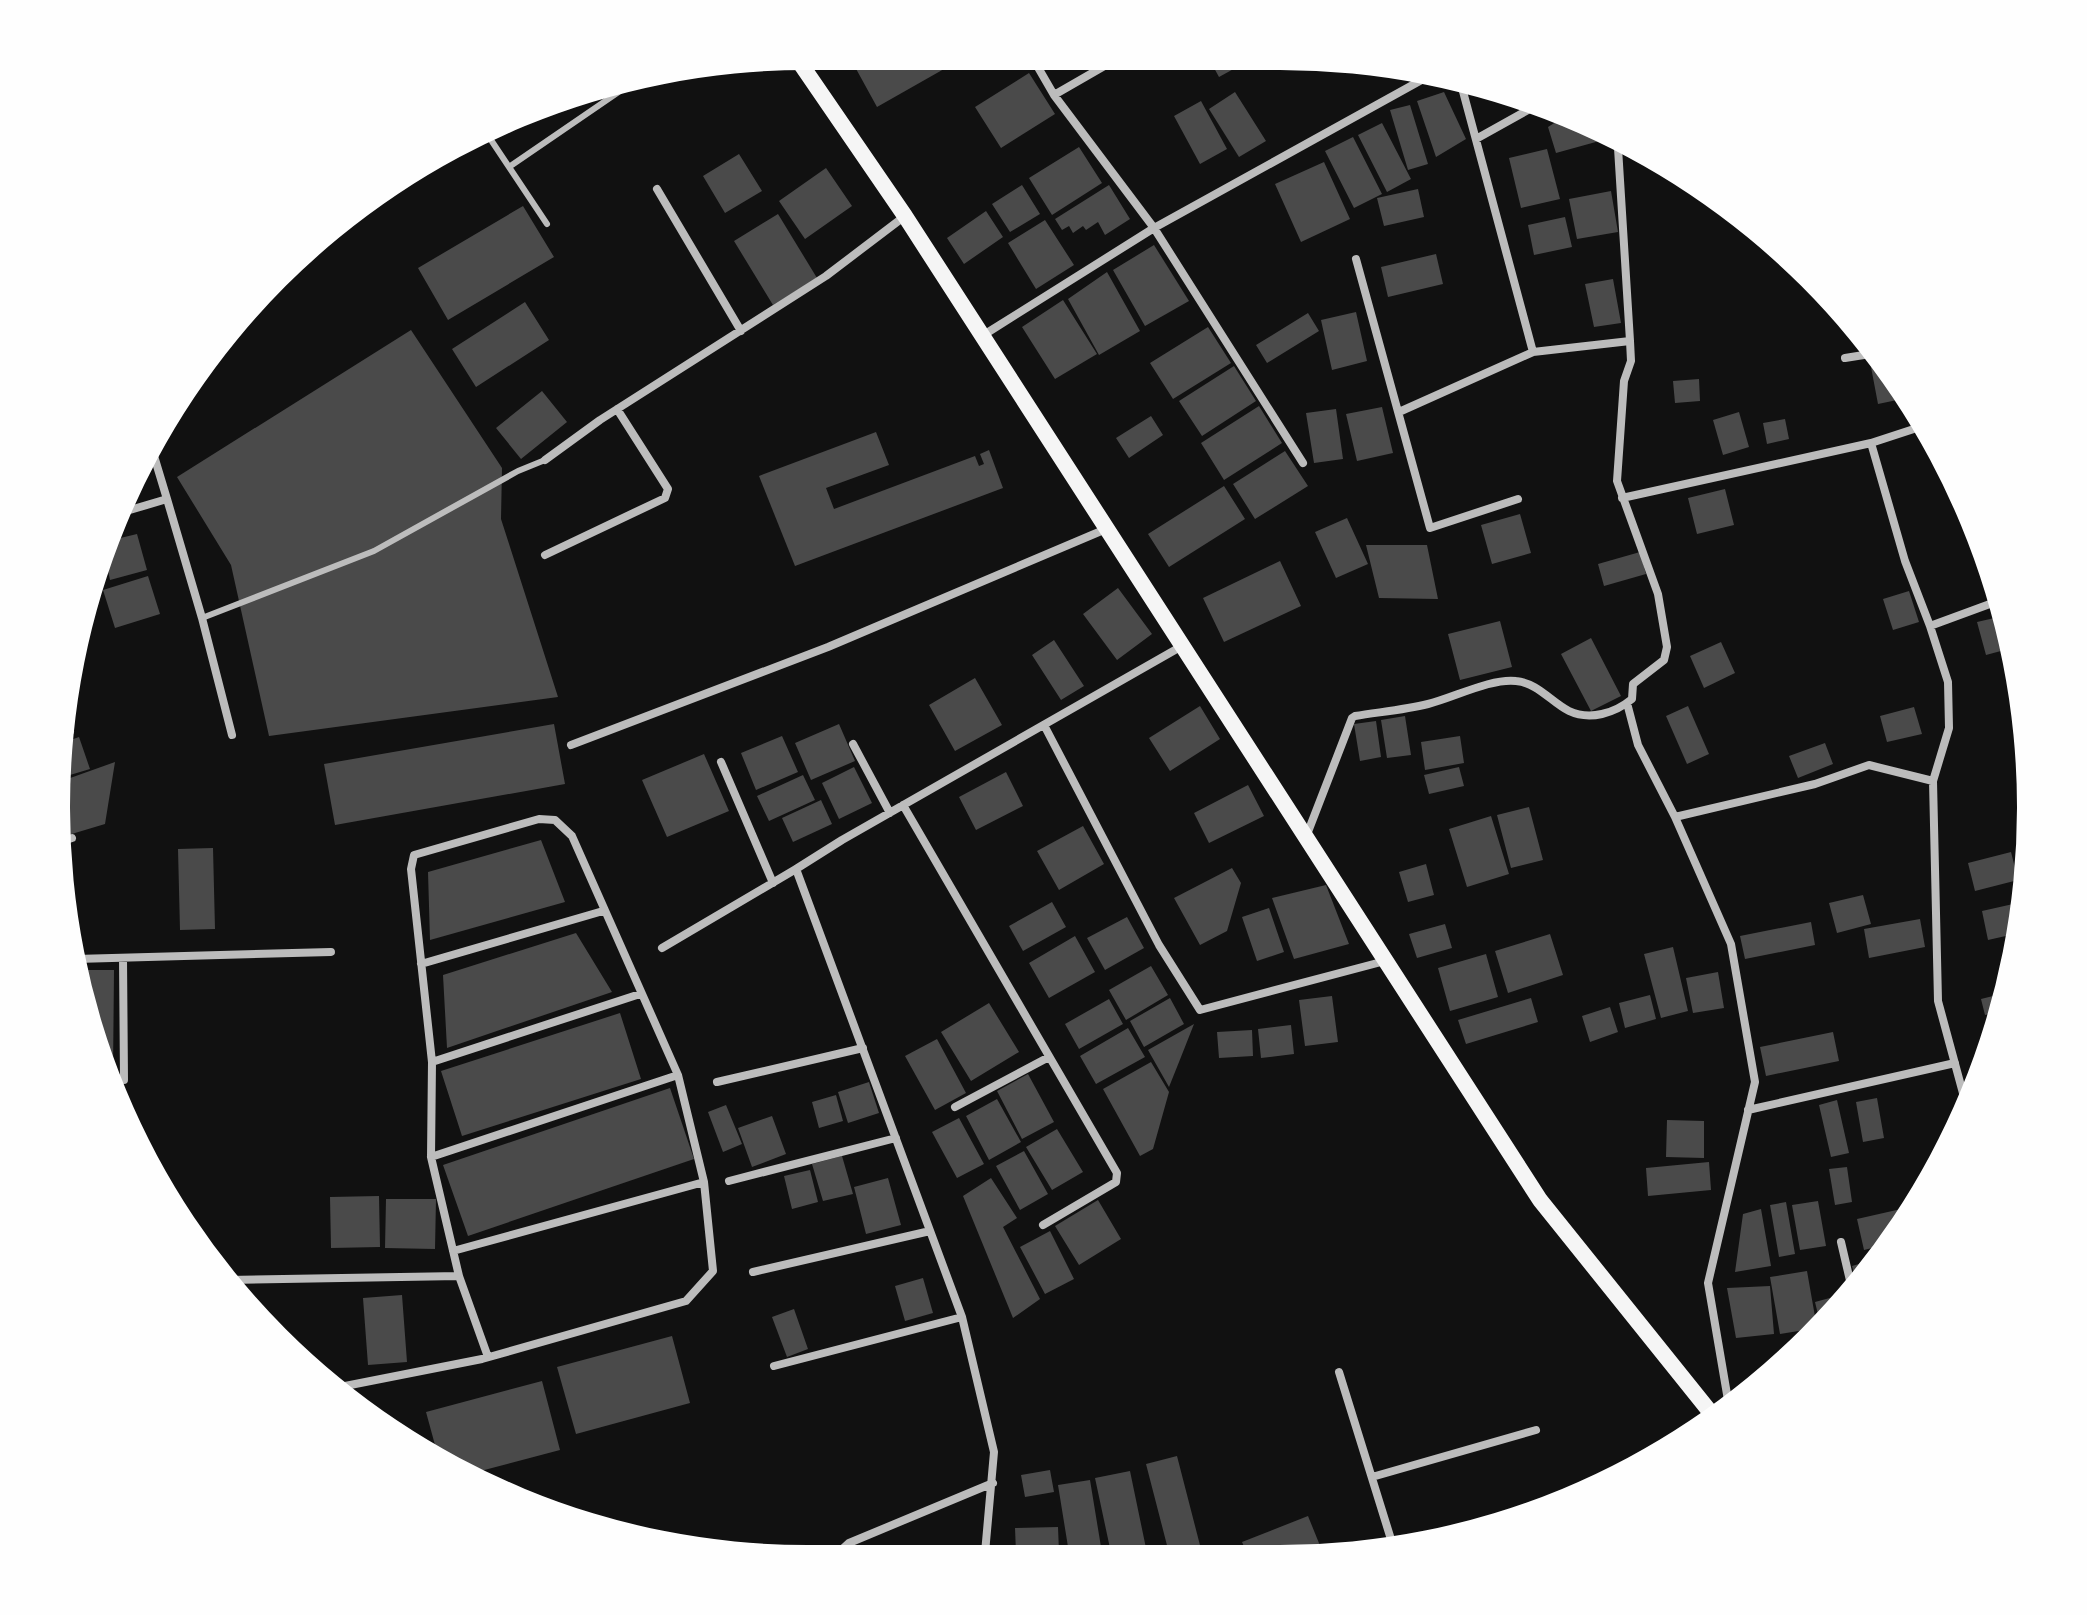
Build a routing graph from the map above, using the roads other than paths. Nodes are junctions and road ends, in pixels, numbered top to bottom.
1 (805, 70) edge
2 (1040, 70) edge
3 (1097, 70) edge
4 (1416, 83) edge
5 (1464, 94) edge
6 (1054, 95) junction
7 (612, 96) edge
8 (1525, 112) edge
9 (1476, 139) junction
10 (492, 141) edge
11 (1618, 153) edge
12 (509, 167) junction
13 (657, 189) dead end
14 (905, 216) junction
15 (547, 224) dead end
16 (1154, 228) junction
17 (1356, 259) dead end
18 (741, 331) junction
19 (982, 337) junction
20 (1630, 341) junction
21 (1533, 352) junction
22 (1862, 355) edge
23 (1845, 358) dead end
24 (617, 409) junction
25 (1399, 412) junction
26 (1912, 430) edge
27 (1871, 443) junction
28 (545, 460) joint
29 (156, 463) edge
30 (1303, 463) dead end
31 (1622, 498) junction
32 (167, 499) junction
33 (1518, 499) dead end
34 (133, 509) edge
35 (1106, 529) junction
36 (545, 555) dead end
37 (1988, 605) edge
38 (202, 618) junction
39 (1930, 626) junction
40 (1182, 646) junction
41 (1627, 703) junction
42 (1044, 725) junction
43 (232, 735) dead end
44 (853, 744) dead end
45 (571, 745) dead end
46 (721, 762) dead end
47 (1933, 781) junction
48 (903, 805) junction
49 (890, 813) junction
50 (1675, 817) junction
51 (1306, 838) junction
52 (796, 869) junction
53 (773, 883) junction
54 (603, 911) junction
55 (662, 948) dead end
56 (331, 952) dead end
57 (123, 958) junction
58 (86, 959) edge
59 (1386, 961) junction
60 (421, 964) junction
61 (640, 994) junction
62 (863, 1048) junction
63 (1049, 1057) junction
64 (432, 1062) junction
65 (1955, 1063) junction
66 (678, 1075) junction
67 (124, 1080) dead end
68 (717, 1082) dead end
69 (1962, 1088) edge
70 (955, 1107) dead end
71 (1748, 1110) junction
72 (896, 1138) junction
73 (431, 1157) junction
74 (729, 1181) dead end
75 (704, 1182) junction
76 (1043, 1225) dead end
77 (930, 1231) junction
78 (1841, 1242) dead end
79 (453, 1251) junction
80 (753, 1272) dead end
81 (459, 1276) junction
82 (1849, 1276) edge
83 (241, 1280) edge
84 (962, 1317) junction
85 (485, 1358) junction
86 (774, 1366) dead end
87 (1339, 1372) dead end
88 (349, 1385) edge
89 (1727, 1394) edge
90 (1707, 1408) edge
91 (1536, 1430) dead end
92 (1372, 1477) junction
93 (993, 1483) junction
94 (1390, 1537) edge
95 (847, 1545) edge
96 (986, 1545) edge

1 - 14 main road
2 - 6 street
3 - 6 street
4 - 16 street
5 - 9 street
6 - 16 street
7 - 12 lane
8 - 9 street
9 - 21 street
10 - 12 lane
11 - 20 street
12 - 15 lane
13 - 18 street
14 - 18 street
14 - 19 main road
16 - 19 street
16 - 30 street
17 - 25 street
18 - 24 street
19 - 35 main road
20 - 21 street
20 - 31 street
21 - 25 street
22 - 23 street
24 - 28 street
24 - 36 street
25 - 33 street
26 - 27 street
27 - 31 street
27 - 39 street
28 - 38 lane
29 - 32 street
31 - 41 street
32 - 34 street
32 - 38 street
35 - 40 main road
35 - 45 street
37 - 39 street
38 - 43 street
39 - 47 street
40 - 42 street
40 - 51 main road
41 - 50 street
41 - 51 street
42 - 48 street
42 - 59 street
44 - 49 street
46 - 53 street
47 - 50 street
47 - 65 street
48 - 49 street
48 - 63 street
49 - 52 street
50 - 71 street
51 - 59 main road
52 - 53 street
52 - 62 street
53 - 55 street
54 - 60 street
54 - 60 street
54 - 61 street
56 - 57 street
57 - 58 street
57 - 67 street
59 - 90 main road
60 - 64 street
61 - 64 street
61 - 66 street
62 - 68 street
62 - 72 street
63 - 70 street
63 - 76 street
64 - 73 street
65 - 69 street
65 - 71 street
66 - 73 street
66 - 75 street
71 - 89 street
72 - 74 street
72 - 77 street
73 - 79 street
75 - 79 street
75 - 85 street
77 - 80 street
77 - 84 street
78 - 82 street
79 - 81 street
81 - 83 street
81 - 85 street
84 - 86 street
84 - 93 street
85 - 88 street
87 - 92 street
91 - 92 street
92 - 94 street
93 - 95 street
93 - 96 street

